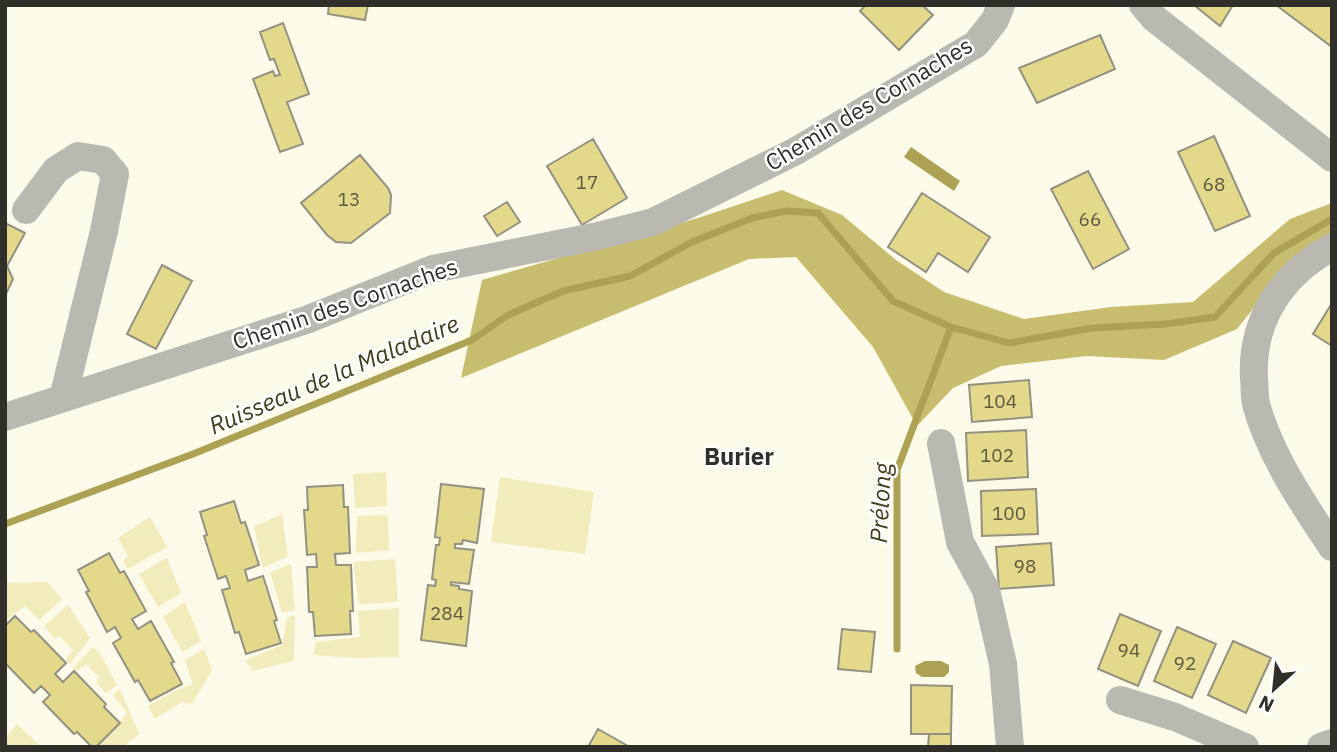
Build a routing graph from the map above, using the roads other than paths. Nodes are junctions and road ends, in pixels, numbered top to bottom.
1 (1001, 5) edge
2 (1143, 5) edge
3 (1332, 158) edge
4 (26, 209) dead end
5 (1332, 247) edge
6 (63, 398) junction
7 (5, 417) edge
8 (941, 443) dead end
9 (1332, 547) edge
10 (1120, 700) dead end
11 (1332, 743) edge
12 (1010, 747) edge
13 (1245, 747) edge
14 (1321, 747) edge

1 - 6 street, Chemin des Cornaches
2 - 3 street
4 - 6 street
5 - 9 street
6 - 7 street, Chemin des Cornaches
8 - 12 street
10 - 13 street
11 - 14 street

